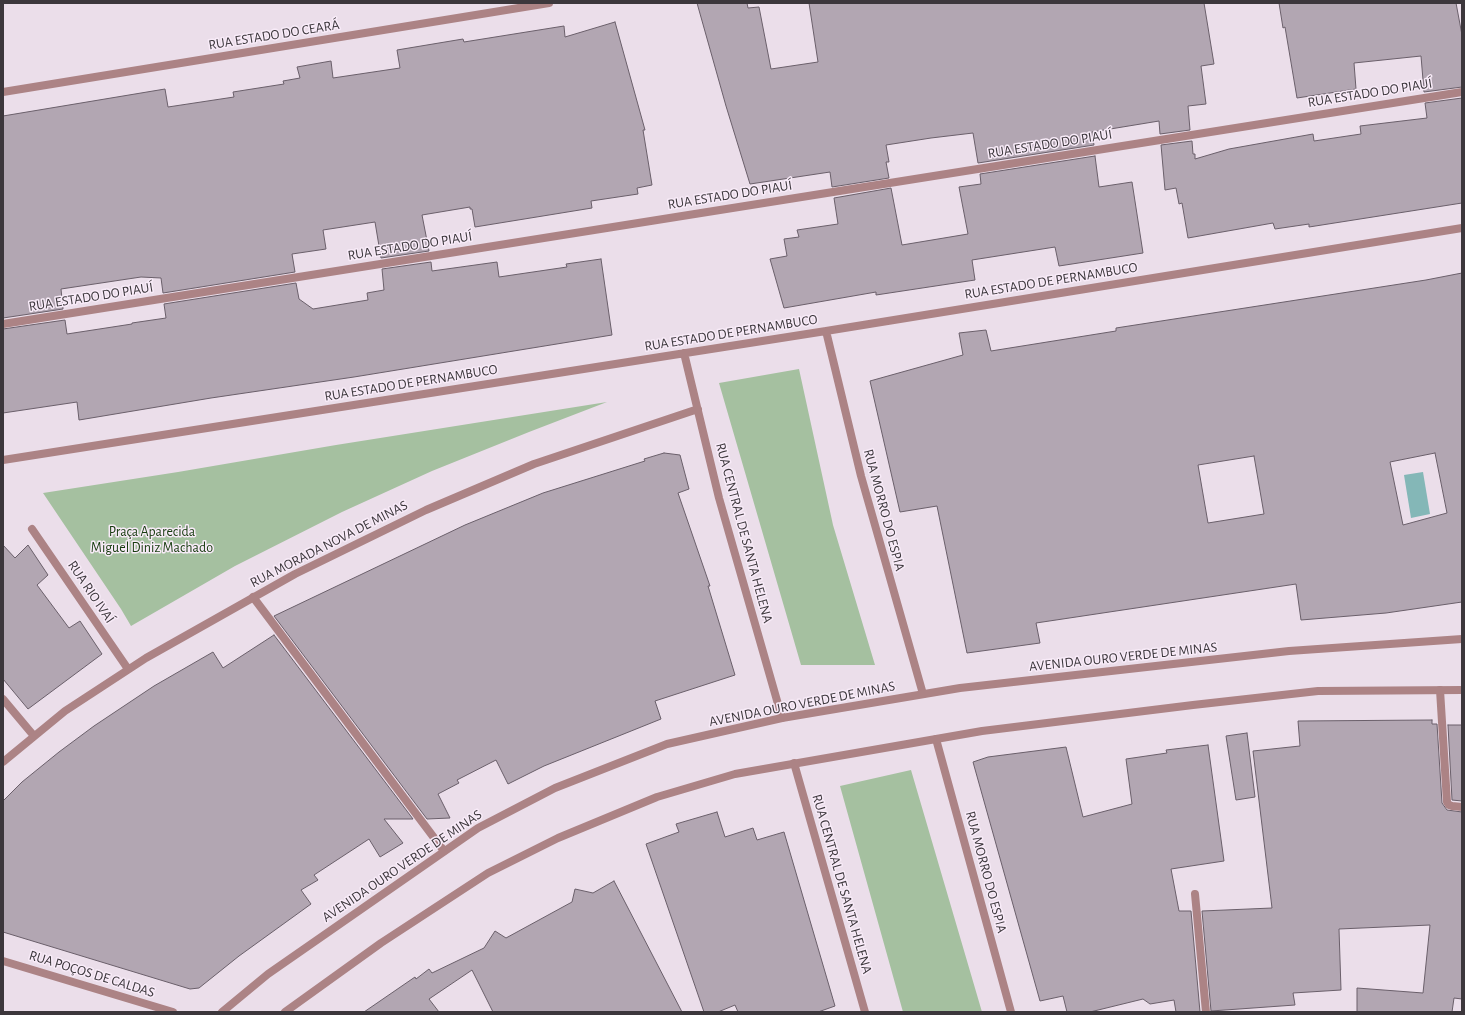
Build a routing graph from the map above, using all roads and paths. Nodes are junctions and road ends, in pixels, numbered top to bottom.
1 (549, 3) edge
2 (3, 92) edge
3 (1462, 92) edge
4 (1462, 228) edge
5 (3, 324) edge
6 (826, 331) junction
7 (684, 353) junction
8 (698, 409) junction
9 (3, 460) edge
10 (32, 529) dead end
11 (253, 597) junction
12 (1462, 639) edge
13 (128, 670) junction
14 (1440, 690) junction
15 (1462, 690) edge
16 (922, 694) junction
17 (3, 699) edge
18 (782, 718) junction
19 (34, 736) junction
20 (936, 739) junction
21 (3, 762) edge
22 (794, 763) junction
23 (1462, 807) edge
24 (444, 851) junction
25 (1195, 894) dead end
26 (3, 961) edge
27 (173, 1012) edge
28 (222, 1012) edge
29 (285, 1012) edge
30 (865, 1012) edge
31 (1011, 1012) edge
32 (1206, 1012) edge

1 - 2 street, RUA ESTADO DO CEARÁ
3 - 5 street, RUA ESTADO DO PIAUÍ
4 - 6 street, RUA ESTADO DE PERNAMBUCO
6 - 7 street, RUA ESTADO DE PERNAMBUCO
6 - 16 street, RUA MORRO DO ESPIA
7 - 8 street, RUA CENTRAL DE SANTA HELENA
7 - 9 street, RUA ESTADO DE PERNAMBUCO
8 - 11 street, RUA MORADA NOVA DE MINAS
8 - 18 street, RUA CENTRAL DE SANTA HELENA
10 - 13 street, RUA RIO IVAÍ
11 - 13 street, RUA MORADA NOVA DE MINAS
11 - 24 street
12 - 16 street, AVENIDA OURO VERDE DE MINAS
13 - 19 street, RUA MORADA NOVA DE MINAS
14 - 15 street
14 - 20 street
14 - 23 street
16 - 18 street, AVENIDA OURO VERDE DE MINAS
17 - 19 street
18 - 24 street, AVENIDA OURO VERDE DE MINAS
19 - 21 street, RUA MORADA NOVA DE MINAS
20 - 22 street
20 - 31 street, RUA MORRO DO ESPIA
22 - 29 street
22 - 30 street, RUA CENTRAL DE SANTA HELENA
24 - 28 street, AVENIDA OURO VERDE DE MINAS
25 - 32 street
26 - 27 street, RUA POÇOS DE CALDAS

